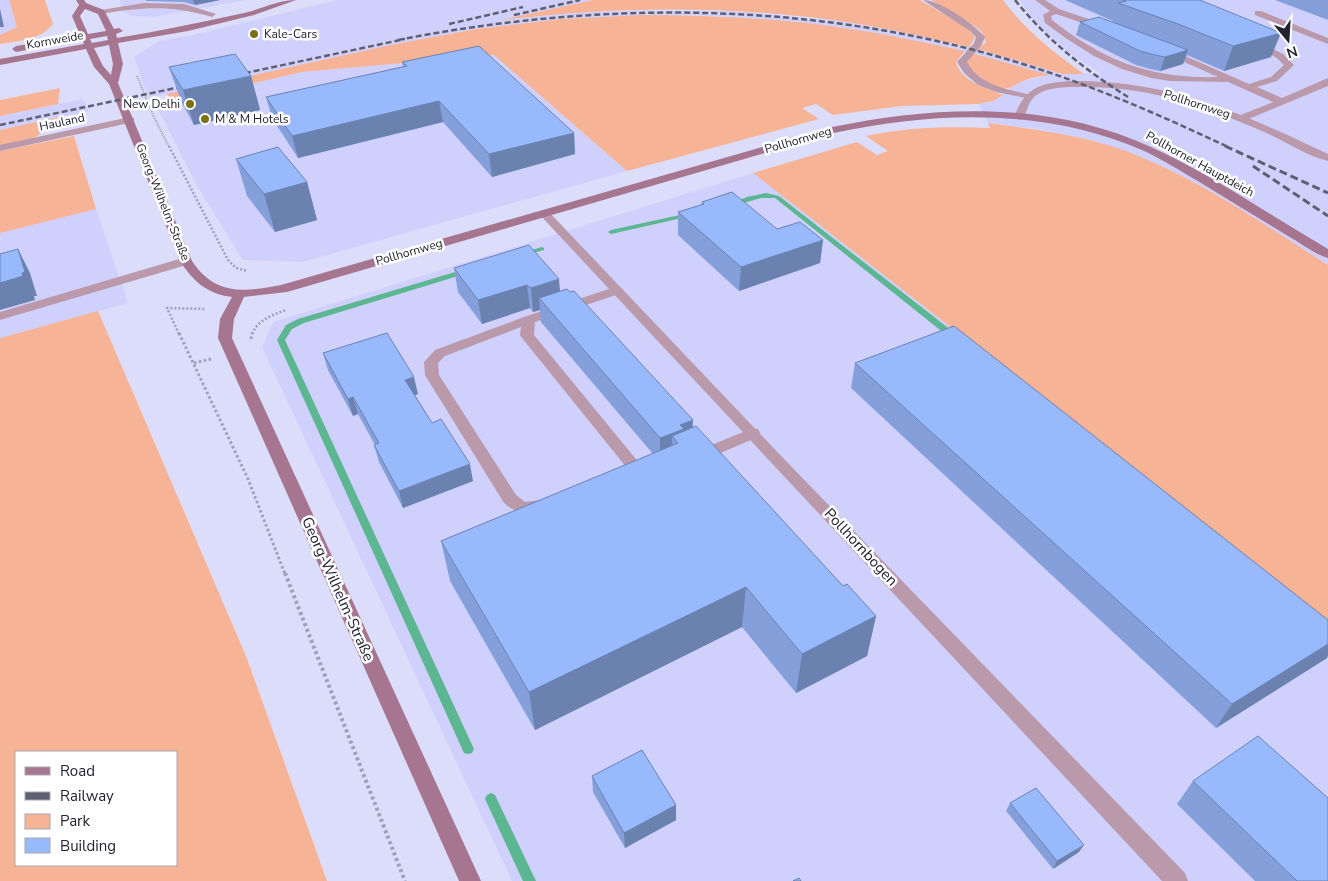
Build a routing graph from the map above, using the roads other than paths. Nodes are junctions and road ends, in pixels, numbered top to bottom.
1 (927, 0) edge
2 (1039, 0) edge
3 (288, 1) edge
4 (81, 2) edge
5 (1056, 11) junction
6 (101, 12) junction
7 (1258, 13) dead end
8 (212, 14) junction
9 (194, 17) dead end
10 (129, 29) dead end
11 (111, 32) junction
12 (1115, 32) edge
13 (85, 37) junction
14 (1243, 37) edge
15 (1328, 41) edge
16 (114, 42) junction
17 (89, 47) junction
18 (1158, 48) edge
19 (0, 52) edge
20 (0, 62) edge
21 (1230, 79) junction
22 (1328, 81) edge
23 (113, 83) junction
24 (1249, 88) junction
25 (1028, 97) junction
26 (1282, 102) junction
27 (1019, 117) junction
28 (1242, 118) junction
29 (130, 120) junction
30 (0, 148) edge
31 (1326, 156) edge
32 (544, 213) junction
33 (1328, 254) edge
34 (186, 261) junction
35 (615, 291) junction
36 (257, 294) joint
37 (239, 295) junction
38 (0, 316) edge
39 (529, 320) junction
40 (752, 433) junction
41 (682, 463) edge
42 (636, 469) junction
43 (665, 471) edge
44 (617, 476) edge
45 (552, 502) edge
46 (470, 881) edge
47 (1177, 881) edge

1 - 25 street
2 - 5 street
3 - 8 main road
3 - 16 main road, Kornweide
4 - 6 main road, Georg-Wilhelm-Straße
4 - 13 main road, Georg-Wilhelm-Straße
5 - 12 street
5 - 21 street
6 - 8 street
6 - 11 main road
7 - 15 street
8 - 9 main road
10 - 11 main road, Kornweide
11 - 13 main road, Kornweide
11 - 16 main road
13 - 17 main road, Georg-Wilhelm-Straße
13 - 19 main road, Kornweide
14 - 24 street
16 - 17 main road, Kornweide
16 - 23 main road
17 - 20 main road, Kornweide
17 - 23 main road, Georg-Wilhelm-Straße
18 - 21 street
21 - 24 street
22 - 26 street
23 - 29 main road, Georg-Wilhelm-Straße
24 - 26 street
25 - 27 street
25 - 28 street, Pollhornweg
26 - 28 street
27 - 32 main road, Pollhornweg
27 - 33 main road, Pollhorner Hauptdeich
28 - 31 street, Pollhornweg
29 - 30 street, Hauland
29 - 34 main road, Georg-Wilhelm-Straße
32 - 35 street, Pollhornbogen
32 - 36 main road, Pollhornweg
34 - 37 main road, Georg-Wilhelm-Straße
34 - 38 street
35 - 39 street
35 - 40 street, Pollhornbogen
36 - 37 main road, Georg-Wilhelm-Straße
37 - 46 main road, Georg-Wilhelm-Straße
39 - 42 street
39 - 45 street
40 - 41 street
40 - 47 street, Pollhornbogen
42 - 43 street
42 - 44 street

